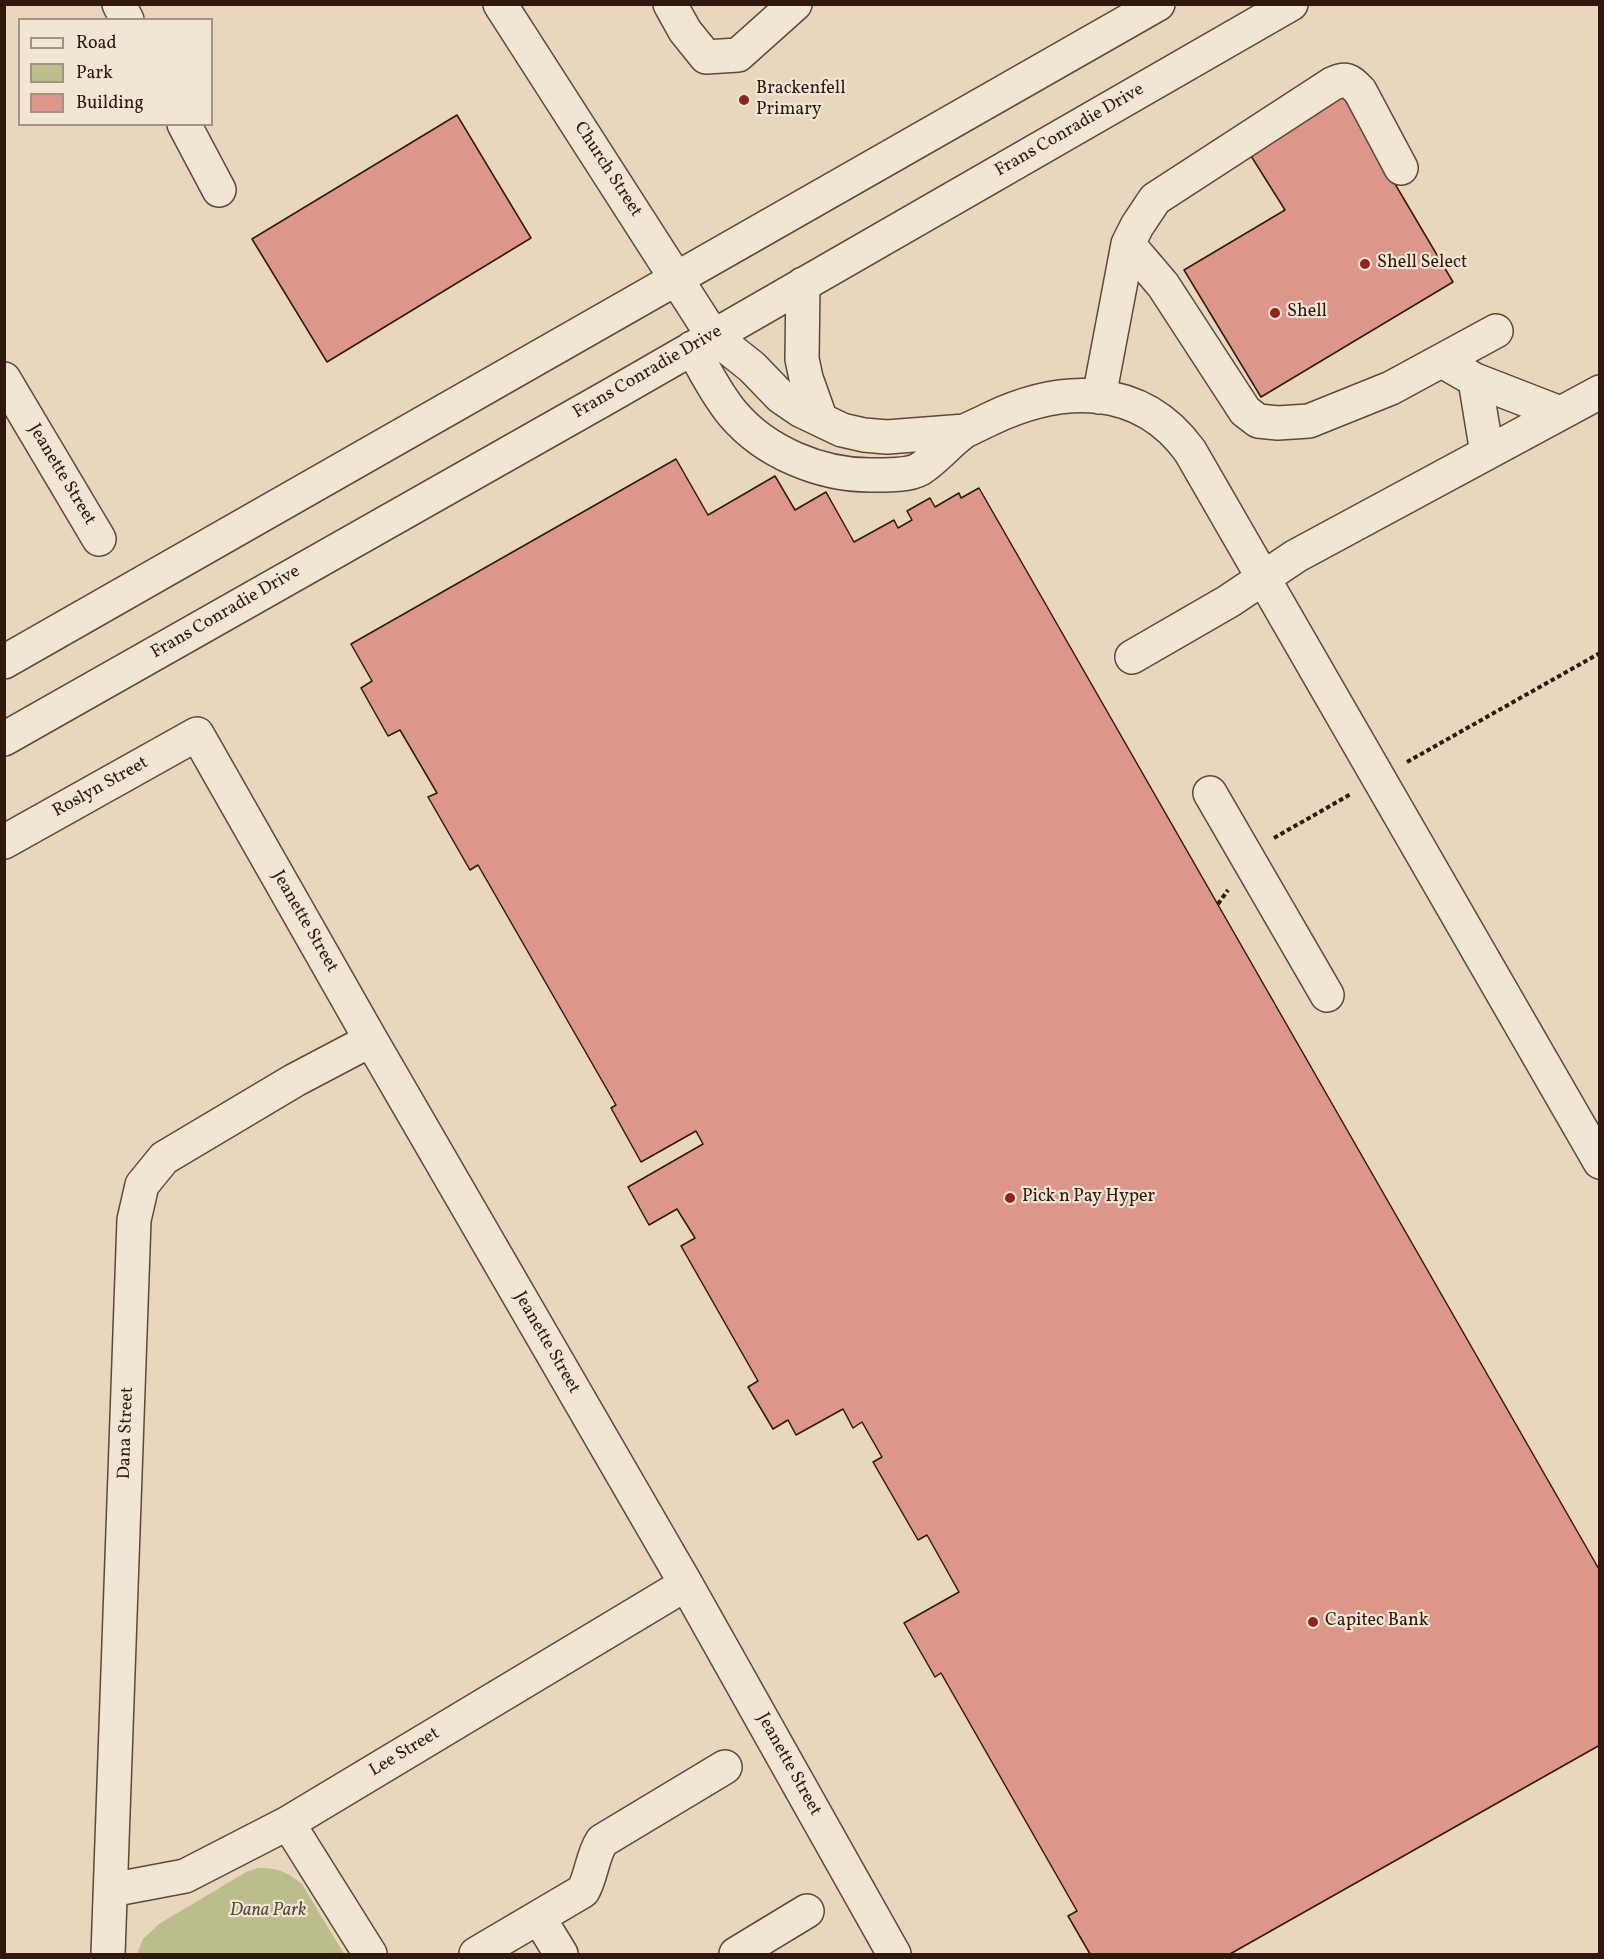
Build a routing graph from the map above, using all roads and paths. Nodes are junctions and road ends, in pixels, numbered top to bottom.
1 (119, 4) edge
2 (500, 4) edge
3 (670, 4) edge
4 (795, 4) edge
5 (1158, 4) edge
6 (1291, 4) edge
7 (126, 18) edge
8 (185, 126) edge
9 (1401, 168) dead end
10 (219, 190) dead end
11 (1128, 244) junction
12 (676, 279) junction
13 (803, 284) junction
14 (1496, 331) dead end
15 (703, 342) junction
16 (1442, 361) junction
17 (4, 379) edge
18 (1475, 380) junction
19 (1599, 392) edge
20 (1099, 397) junction
21 (1560, 413) junction
22 (821, 420) junction
23 (965, 431) junction
24 (1487, 453) junction
25 (99, 539) dead end
26 (1264, 578) junction
27 (1132, 657) dead end
28 (4, 662) edge
29 (197, 734) joint
30 (4, 739) edge
31 (1210, 793) dead end
32 (4, 842) edge
33 (1327, 995) dead end
34 (371, 1040) junction
35 (1599, 1162) edge
36 (686, 1584) junction
37 (725, 1767) dead end
38 (288, 1823) junction
39 (111, 1890) junction
40 (807, 1911) dead end
41 (539, 1918) junction
42 (108, 1954) edge
43 (370, 1954) edge
44 (476, 1954) edge
45 (561, 1954) edge
46 (736, 1954) edge
47 (894, 1954) edge

1 - 7 street
2 - 12 street, Church Street
3 - 4 street
5 - 12 street
6 - 13 street, Frans Conradie Drive
8 - 10 street
9 - 11 street
11 - 16 street
11 - 20 street
12 - 15 street, Church Street
12 - 28 street
13 - 15 street, Frans Conradie Drive
13 - 22 street
14 - 16 street
15 - 22 street
15 - 23 street, Church Street
15 - 30 street, Frans Conradie Drive
16 - 18 street
17 - 25 street, Jeanette Street
18 - 21 street
18 - 24 street
19 - 21 street
20 - 23 street
20 - 26 street
21 - 24 street
22 - 23 street
24 - 26 street
26 - 27 street
26 - 35 street
29 - 32 street, Roslyn Street
29 - 34 street, Jeanette Street
31 - 33 street
34 - 36 street, Jeanette Street
34 - 39 street, Dana Street
36 - 38 street, Lee Street
36 - 47 street, Jeanette Street
37 - 41 street
38 - 39 street, Lee Street
38 - 43 street
39 - 42 street, Dana Street
40 - 46 street
41 - 44 street
41 - 45 street

